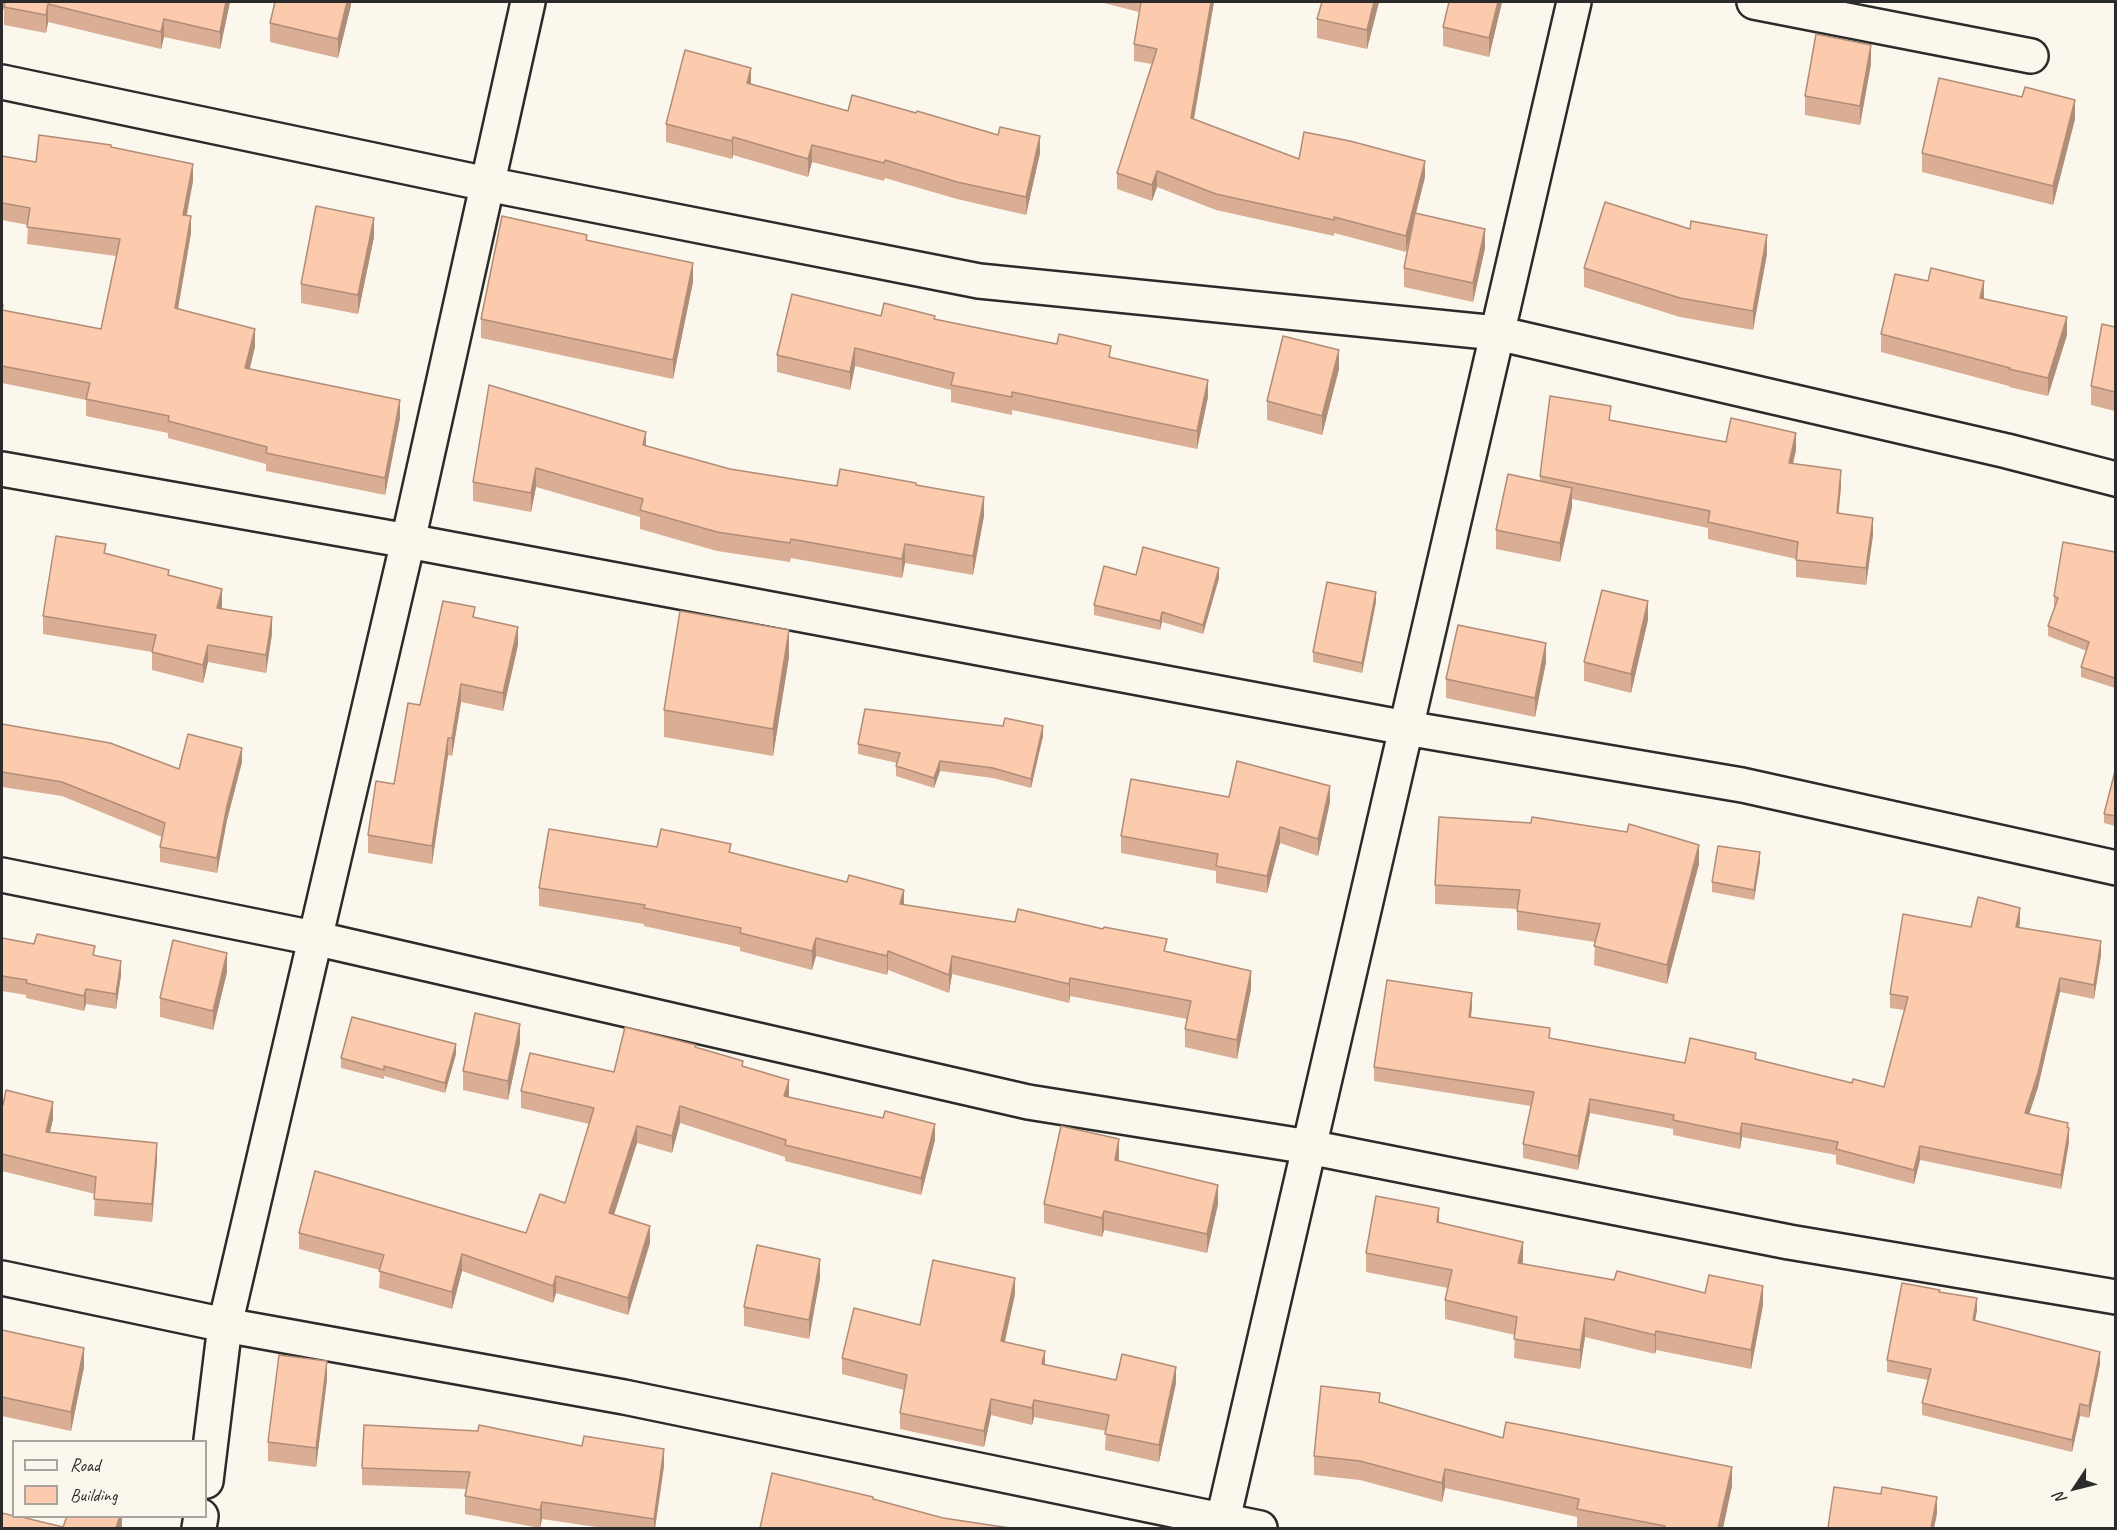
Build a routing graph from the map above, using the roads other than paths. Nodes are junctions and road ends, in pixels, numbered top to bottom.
1 (528, 2) edge
2 (1574, 2) edge
3 (1754, 2) edge
4 (2031, 56) dead end
5 (2, 82) edge
6 (487, 184) junction
7 (1497, 333) junction
8 (2, 469) edge
9 (2115, 479) edge
10 (408, 541) junction
11 (1406, 728) junction
12 (2115, 868) edge
13 (2, 875) edge
14 (314, 938) junction
15 (1309, 1147) junction
16 (2, 1278) edge
17 (2115, 1297) edge
18 (225, 1325) junction
19 (207, 1473) edge
20 (1222, 1525) edge
21 (1260, 1528) edge

1 - 6 street
2 - 7 street
3 - 4 street
5 - 6 street
6 - 7 street
6 - 10 street
7 - 9 street
7 - 11 street
8 - 10 street
10 - 11 street
10 - 14 street
11 - 12 street
11 - 15 street
13 - 14 street
14 - 15 street
14 - 18 street
15 - 17 street
15 - 20 street
16 - 18 street
18 - 19 street
18 - 20 street
20 - 21 street

